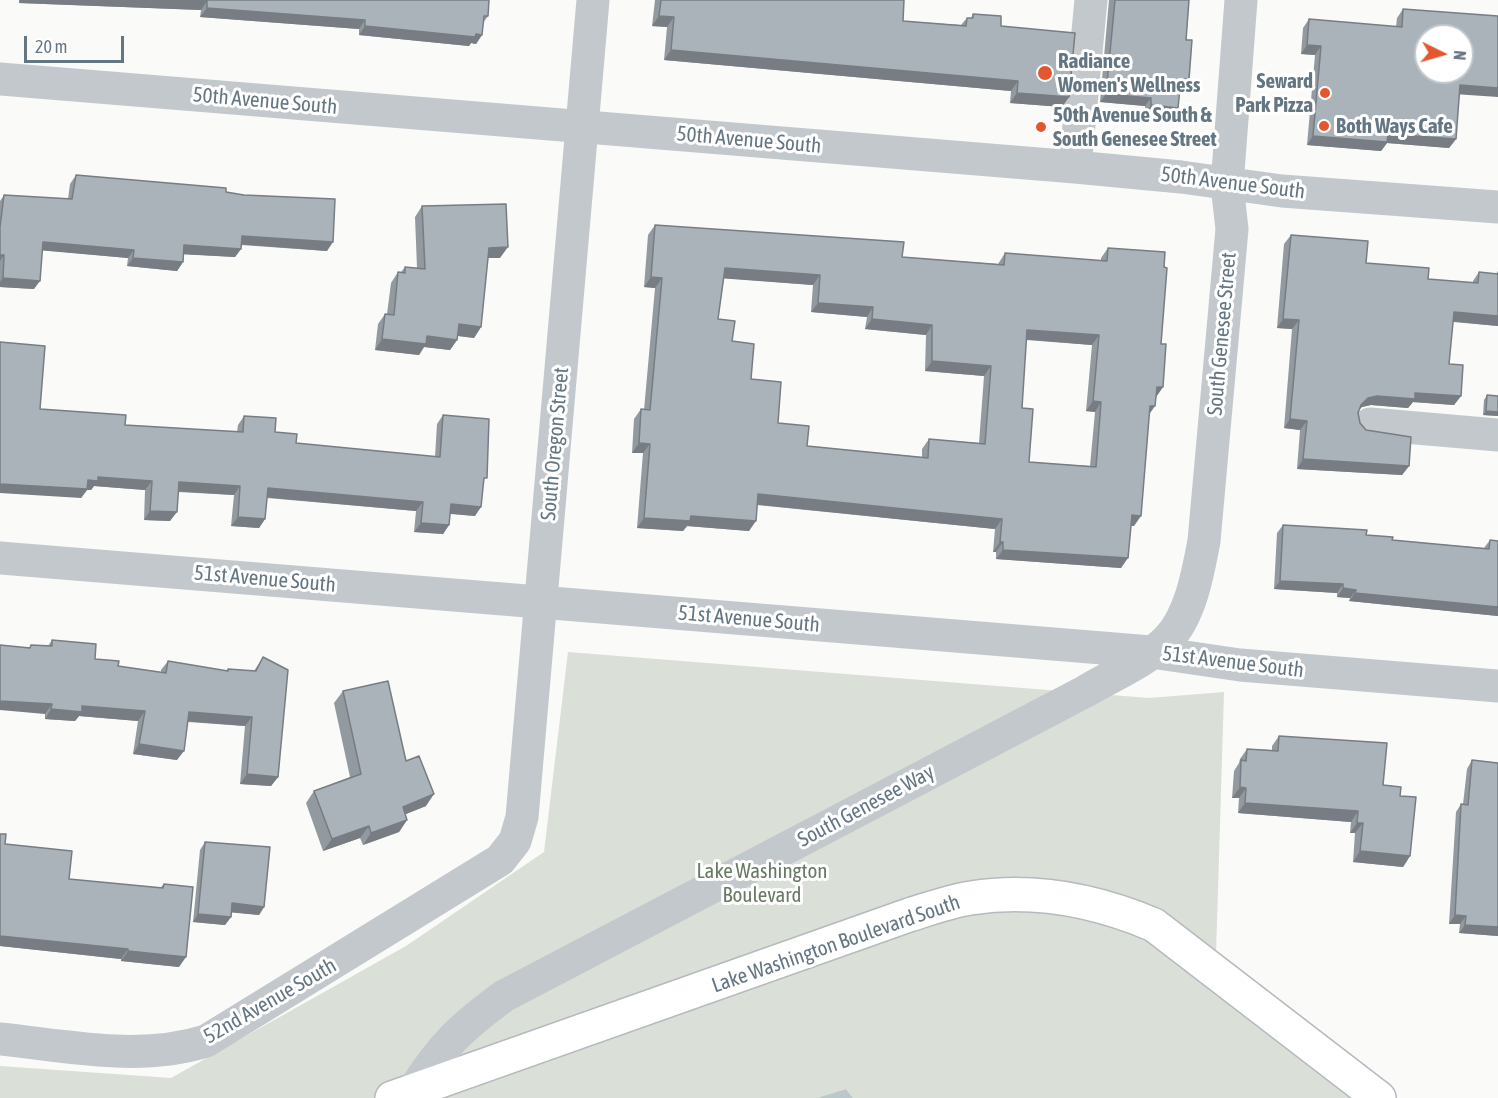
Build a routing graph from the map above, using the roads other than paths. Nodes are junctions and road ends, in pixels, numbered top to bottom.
1 (593, 0) edge
2 (1090, 0) edge
3 (1241, 0) edge
4 (0, 79) edge
5 (583, 126) junction
6 (1076, 166) junction
7 (1227, 185) junction
8 (1498, 207) edge
9 (1370, 424) dead end
10 (1498, 435) edge
11 (0, 558) edge
12 (542, 602) junction
13 (1151, 652) junction
14 (1498, 686) edge
15 (482, 872) joint
16 (0, 1039) edge
17 (403, 1094) edge
18 (1379, 1098) edge

1 - 5 street, South Oregon Street
2 - 6 street
3 - 7 street, South Genesee Street
4 - 5 street, 50th Avenue South
5 - 6 street, 50th Avenue South
5 - 12 street, South Oregon Street
6 - 7 street, 50th Avenue South
7 - 8 street, 50th Avenue South
7 - 13 street, South Genesee Street
9 - 10 street
11 - 12 street, 51st Avenue South
12 - 13 street, 51st Avenue South
12 - 15 street, South Oregon Street
13 - 14 street, 51st Avenue South
13 - 17 street, South Genesee Way
15 - 16 street, 52nd Avenue South
17 - 18 main road, Lake Washington Boulevard South

